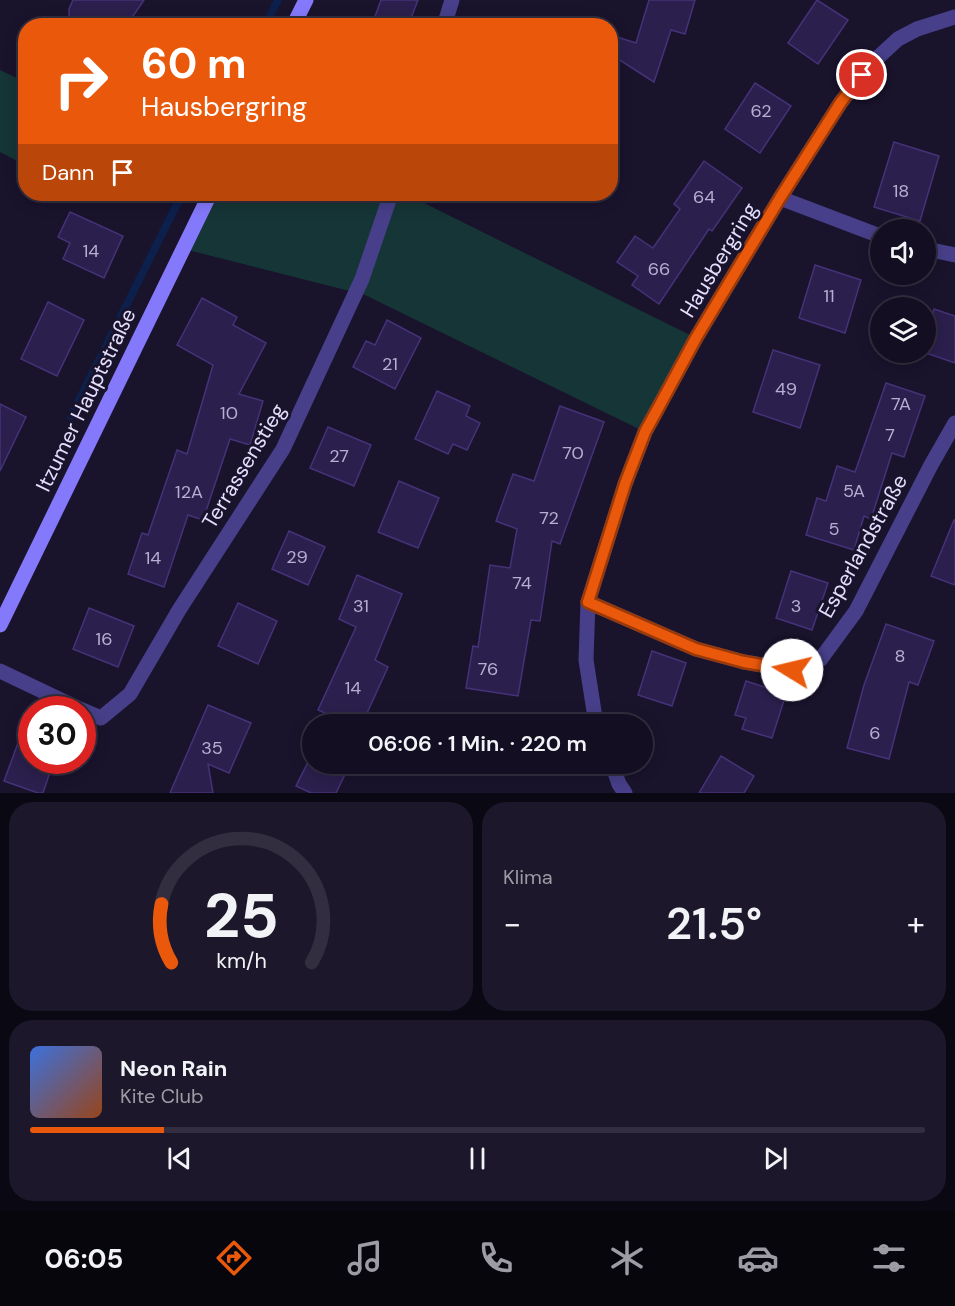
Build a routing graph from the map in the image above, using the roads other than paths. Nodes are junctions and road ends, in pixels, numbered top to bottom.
1 (306, 0) edge
2 (452, 0) edge
3 (955, 17) edge
4 (297, 18) edge
5 (446, 18) edge
6 (780, 198) junction
7 (207, 201) edge
8 (388, 201) edge
9 (870, 232) edge
10 (936, 251) edge
11 (955, 255) edge
12 (955, 423) edge
13 (588, 602) junction
14 (0, 625) edge
15 (0, 671) edge
16 (53, 696) edge
17 (594, 714) edge
18 (96, 715) edge
19 (616, 774) edge
20 (625, 793) edge

1 - 4 main road
2 - 5 street
3 - 6 street, Hausbergring
6 - 9 street
6 - 13 street, Hausbergring
7 - 14 main road, Itzumer Hauptstraße
8 - 18 street, Terrassenstieg
10 - 11 street
12 - 13 street, Esperlandstraße
13 - 17 street, Hausbergring
15 - 16 street, Terrassenstieg
19 - 20 street

